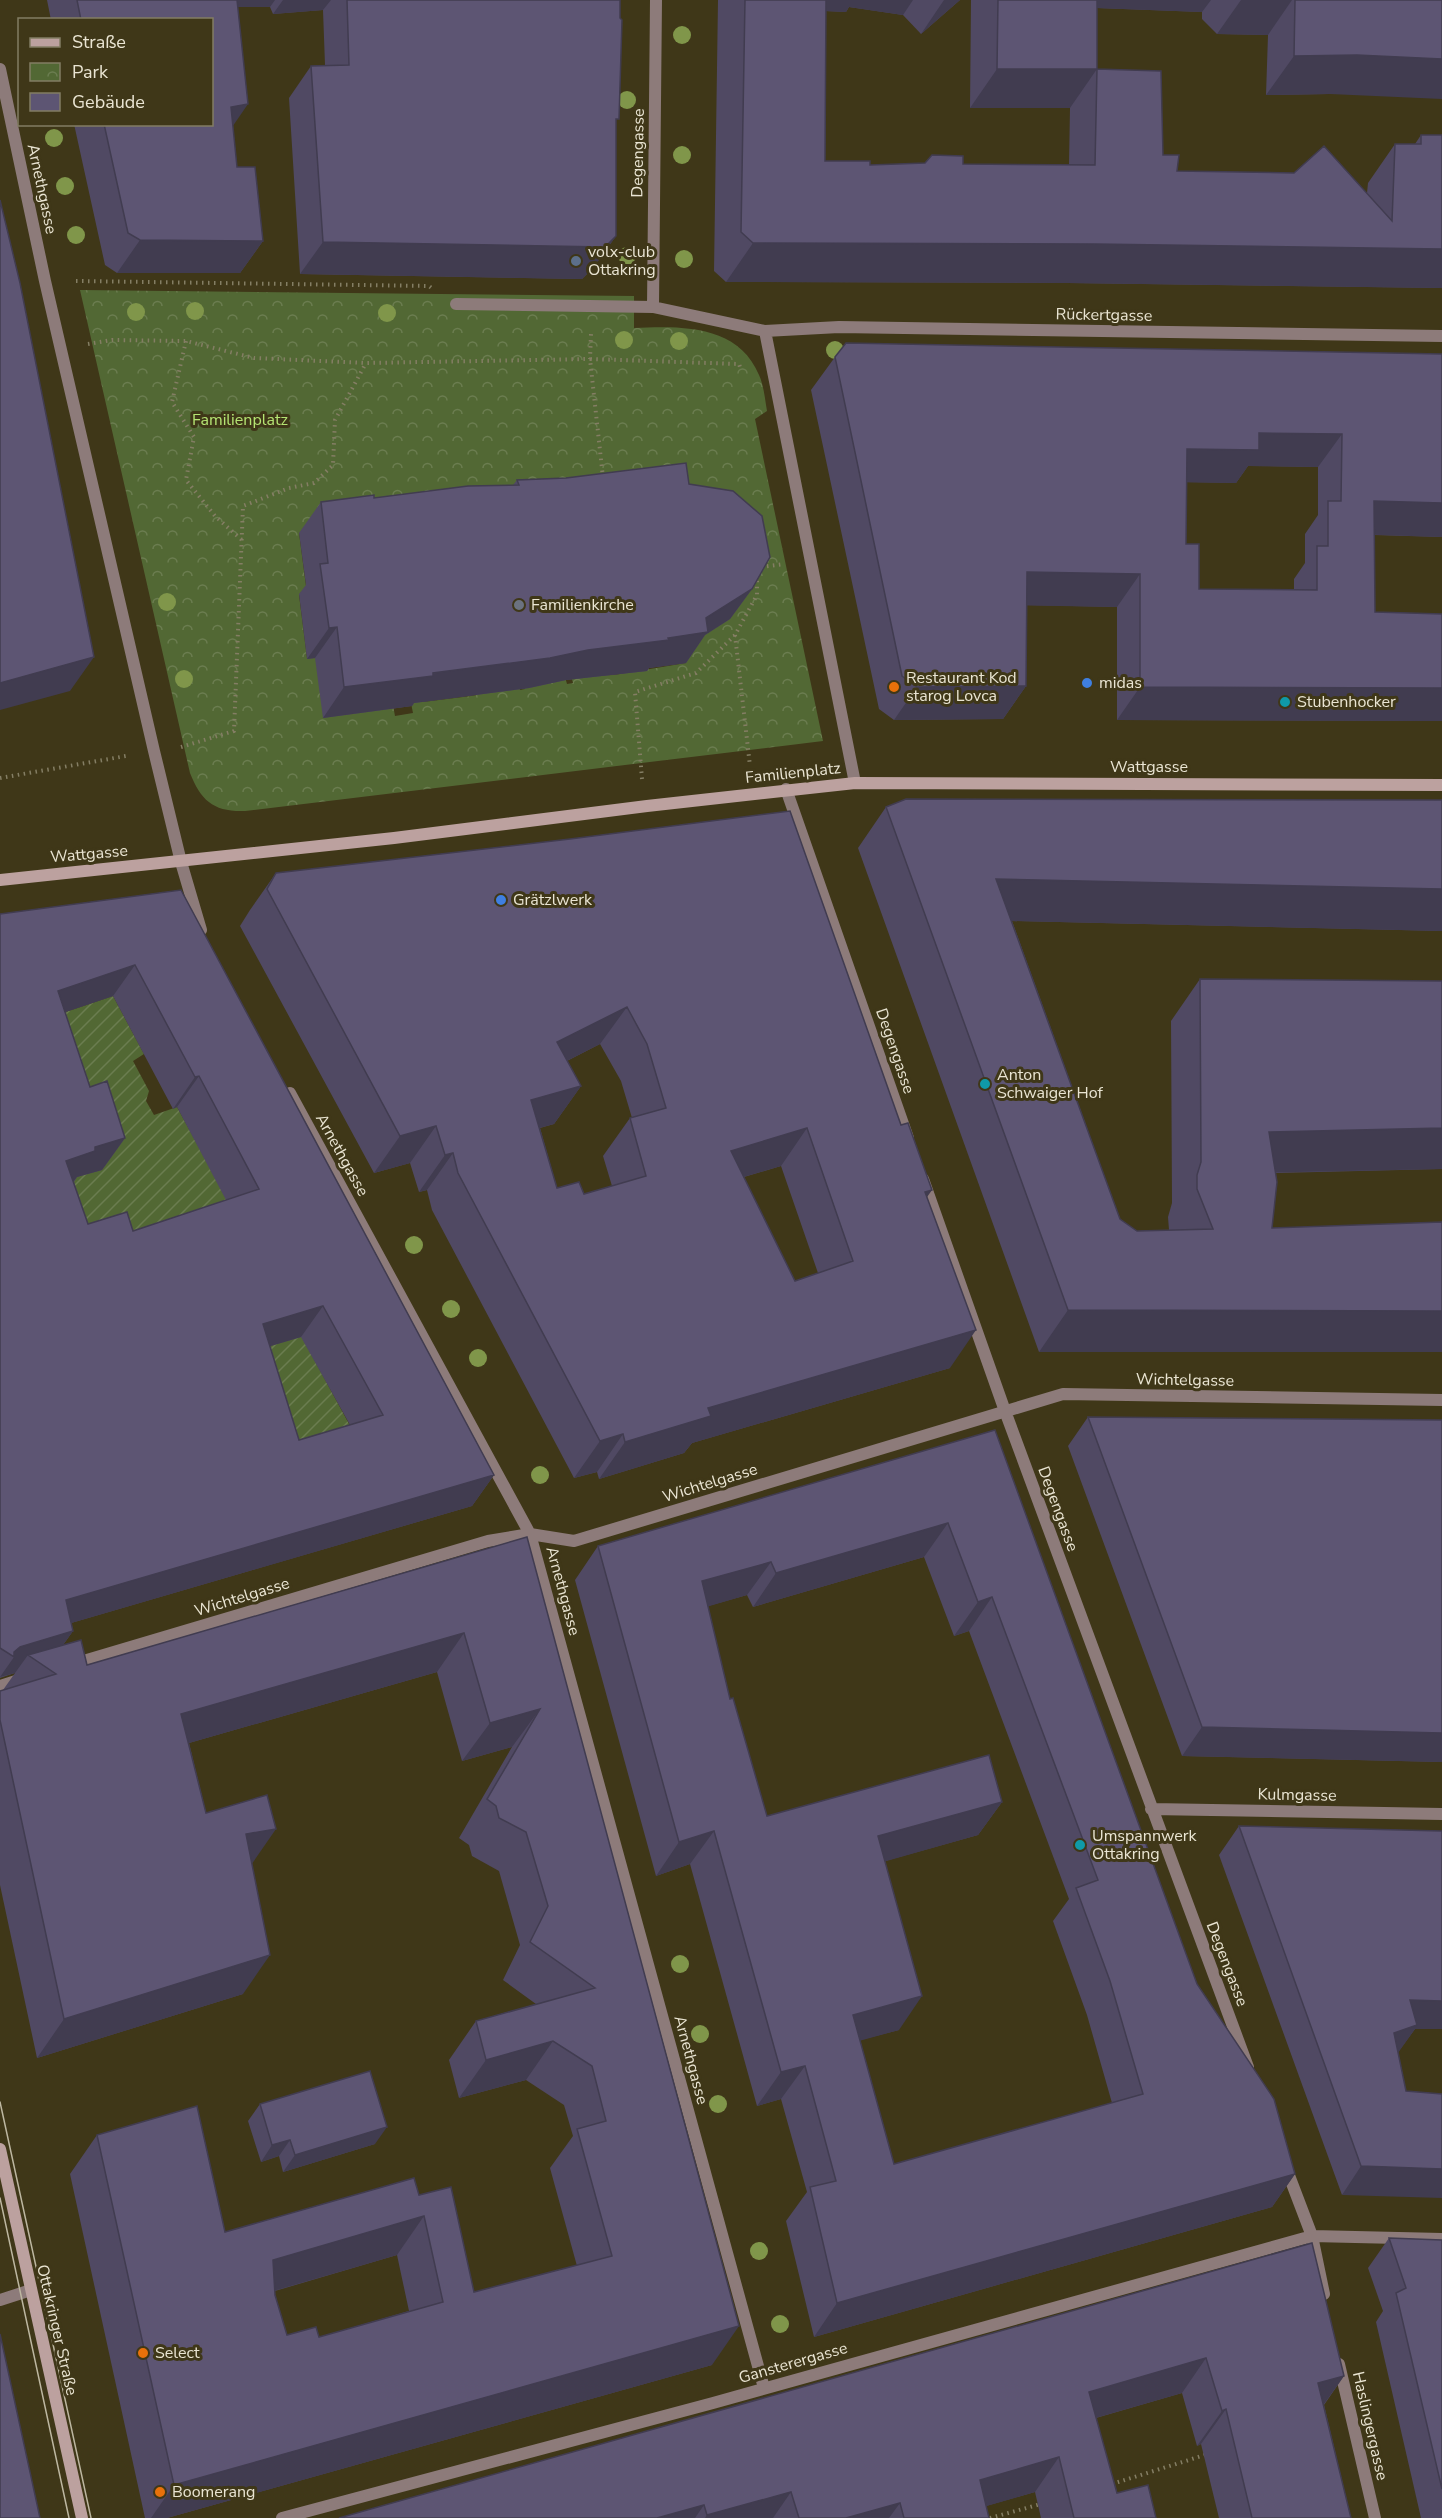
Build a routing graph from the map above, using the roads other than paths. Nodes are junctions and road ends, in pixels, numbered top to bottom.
1 (656, 0) edge
2 (0, 69) edge
3 (456, 304) road end
4 (653, 307) junction
5 (765, 331) junction
6 (1442, 336) edge
7 (855, 783) junction
8 (1442, 785) edge
9 (786, 789) junction
10 (181, 862) junction
11 (0, 880) edge
12 (209, 946) edge
13 (284, 1082) edge
14 (1442, 1400) edge
15 (1005, 1411) junction
16 (530, 1534) junction
17 (57, 1669) edge
18 (34, 1676) edge
19 (0, 1686) edge
20 (1151, 1809) junction
21 (1442, 1814) edge
22 (1253, 2078) edge
23 (0, 2149) edge
24 (1282, 2157) edge
25 (1312, 2236) junction
26 (1442, 2239) edge
27 (31, 2290) junction
28 (0, 2300) edge
29 (1326, 2303) edge
30 (1336, 2348) edge
31 (764, 2388) junction
32 (82, 2518) edge
33 (282, 2518) edge
34 (1375, 2518) edge

1 - 4 street, Degengasse
2 - 10 street, Arnethgasse
3 - 4 street
4 - 5 street
5 - 6 street, Rückertgasse
5 - 7 street, Familienplatz
7 - 8 main road, Wattgasse
7 - 9 main road, Familienplatz
9 - 10 main road, Familienplatz
9 - 15 street, Degengasse
10 - 11 main road, Wattgasse
10 - 12 street
13 - 16 street, Arnethgasse
14 - 15 street, Wichtelgasse
15 - 16 street, Wichtelgasse
15 - 20 street, Degengasse
16 - 17 street, Wichtelgasse
16 - 31 street, Arnethgasse
18 - 19 street
20 - 21 street, Kulmgasse
20 - 22 street, Degengasse
23 - 27 main road, Ottakringer Straße
24 - 25 street
25 - 26 street, Gansterergasse
25 - 29 street
25 - 31 street, Gansterergasse
27 - 28 street
27 - 32 main road, Ottakringer Straße
30 - 34 street, Haslingergasse
31 - 33 street, Gansterergasse

